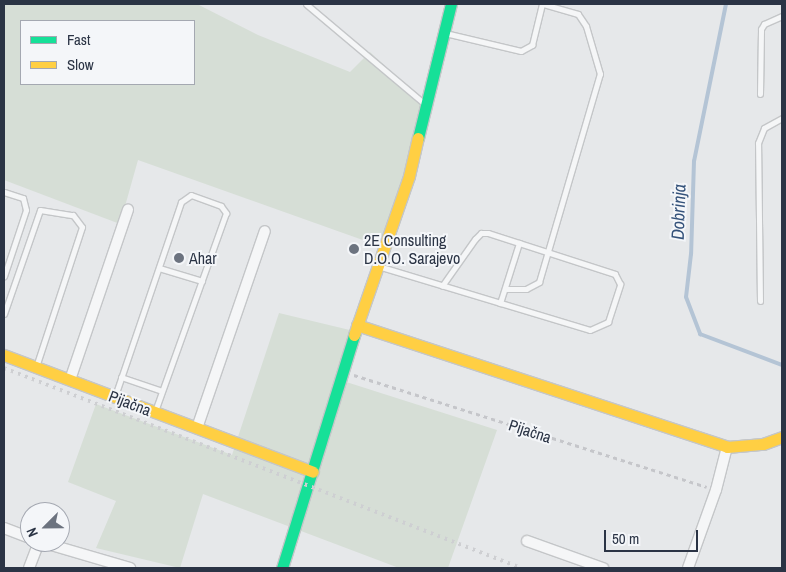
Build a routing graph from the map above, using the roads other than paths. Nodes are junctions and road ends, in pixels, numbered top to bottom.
1 (306, 4) edge
2 (451, 4) edge
3 (543, 4) edge
4 (574, 4) edge
5 (572, 11) junction
6 (782, 16) edge
7 (445, 33) junction
8 (760, 94) dead end
9 (428, 108) junction
10 (782, 118) edge
11 (4, 192) edge
12 (128, 210) dead end
13 (265, 231) dead end
14 (519, 243) junction
15 (549, 253) junction
16 (377, 266) junction
17 (159, 268) junction
18 (4, 276) edge
19 (202, 281) junction
20 (442, 286) junction
21 (505, 289) junction
22 (760, 301) dead end
23 (500, 303) junction
24 (4, 314) edge
25 (357, 325) junction
26 (4, 355) edge
27 (36, 367) junction
28 (122, 377) junction
29 (70, 380) junction
30 (162, 391) junction
31 (114, 397) junction
32 (155, 412) junction
33 (197, 428) junction
34 (782, 437) edge
35 (727, 447) junction
36 (313, 472) junction
37 (4, 528) edge
38 (20, 534) edge
39 (527, 541) dead end
40 (70, 551) edge
41 (36, 552) edge
42 (29, 568) edge
43 (130, 568) edge
44 (282, 568) edge
45 (603, 568) edge
46 (688, 568) edge

1 - 9 lane
2 - 7 street
3 - 5 lane
3 - 7 lane
4 - 5 lane
5 - 15 lane
6 - 8 lane
7 - 9 street
9 - 16 street
10 - 22 lane
11 - 18 lane
12 - 29 street
13 - 33 street
14 - 15 lane
14 - 20 lane
14 - 21 lane
15 - 21 lane
15 - 23 lane
16 - 20 lane
16 - 25 street
17 - 19 lane
17 - 19 lane
17 - 28 lane
19 - 30 lane
20 - 23 lane
21 - 23 lane
24 - 27 lane
25 - 35 street
25 - 36 street
26 - 27 street, Pijačna
27 - 29 street, Pijačna
28 - 30 lane
28 - 31 lane
29 - 31 street, Pijačna
30 - 32 lane
31 - 32 street, Pijačna
32 - 33 street, Pijačna
33 - 36 street, Pijačna
34 - 35 street
35 - 46 street
36 - 44 street
37 - 38 street
39 - 45 street
40 - 43 street
41 - 42 street

